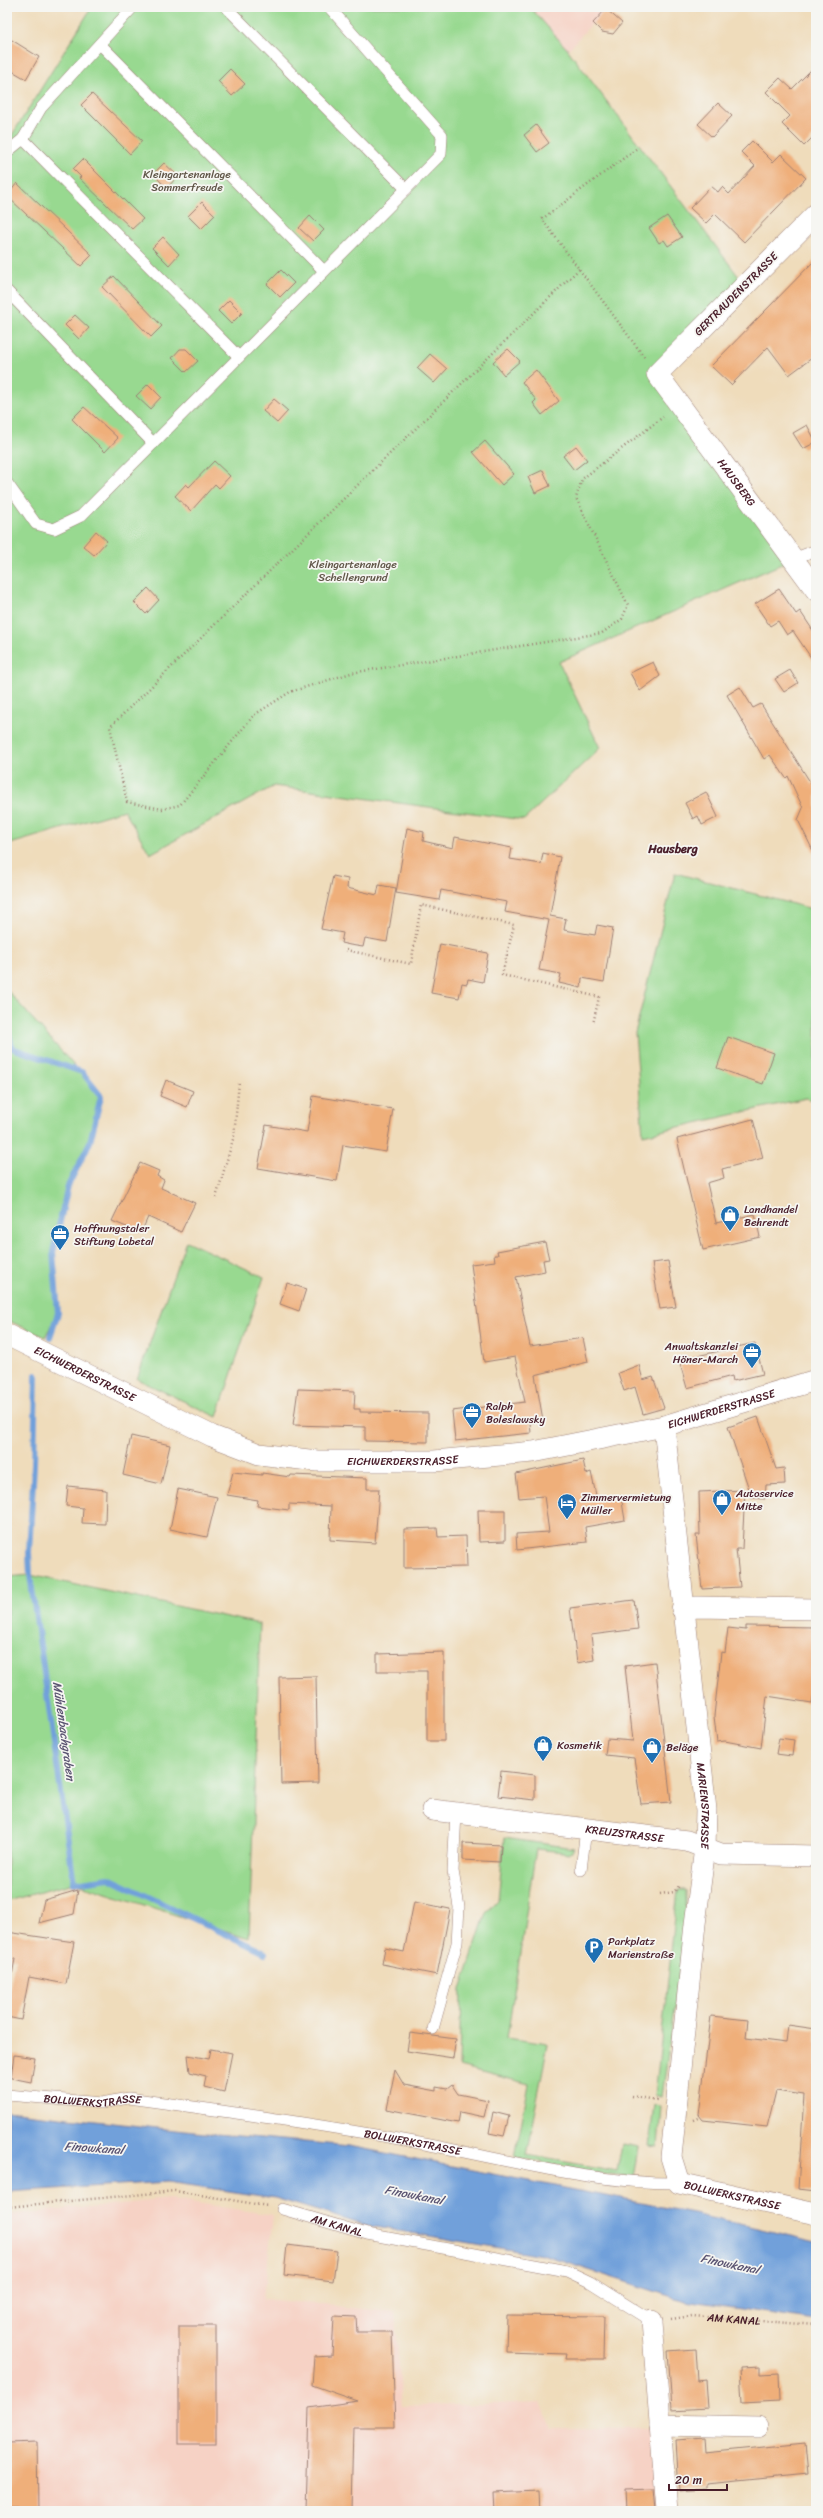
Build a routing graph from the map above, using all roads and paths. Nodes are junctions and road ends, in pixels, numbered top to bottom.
1 (133, 7) edge
2 (226, 7) edge
3 (329, 7) edge
4 (100, 44) junction
5 (23, 140) junction
6 (636, 149) dead end
7 (7, 152) edge
8 (406, 189) junction
9 (816, 214) edge
10 (579, 269) junction
11 (324, 271) junction
12 (7, 291) edge
13 (239, 357) junction
14 (657, 374) junction
15 (679, 404) junction
16 (153, 443) junction
17 (7, 483) edge
18 (816, 550) edge
19 (793, 559) junction
20 (816, 590) edge
21 (346, 950) dead end
22 (593, 1024) dead end
23 (239, 1082) dead end
24 (216, 1198) dead end
25 (7, 1335) edge
26 (816, 1380) edge
27 (664, 1426) junction
28 (816, 1608) edge
29 (682, 1609) junction
30 (432, 1810) dead end
31 (456, 1813) junction
32 (586, 1829) junction
33 (705, 1848) junction
34 (816, 1856) edge
35 (580, 1870) dead end
36 (434, 2029) dead end
37 (7, 2095) edge
38 (632, 2096) dead end
39 (675, 2103) junction
40 (679, 2183) junction
41 (7, 2207) edge
42 (282, 2209) joint
43 (816, 2214) edge
44 (652, 2321) junction
45 (816, 2325) edge
46 (660, 2425) junction
47 (758, 2427) dead end
48 (667, 2511) edge

1 - 4 lane
2 - 8 lane
3 - 8 lane
4 - 5 lane
4 - 11 lane
5 - 7 lane
5 - 13 lane
6 - 10 path
8 - 11 lane
9 - 14 street, GERTRAUDENSTRASSE
10 - 14 path
10 - 15 path
11 - 13 lane
12 - 16 lane
13 - 16 lane
14 - 15 street, HAUSBERG
15 - 19 street, HAUSBERG
16 - 17 lane
18 - 19 lane
19 - 20 street, HAUSBERG
21 - 22 path
23 - 24 path
25 - 27 street, EICHWERDERSTRASSE
26 - 27 street, EICHWERDERSTRASSE
27 - 29 street, MARIENSTRASSE
28 - 29 street
29 - 33 street, MARIENSTRASSE
30 - 31 street, KREUZSTRASSE
31 - 32 street, KREUZSTRASSE
31 - 36 lane
32 - 33 street, KREUZSTRASSE
32 - 35 lane
33 - 34 street, KREUZSTRASSE
33 - 39 street, MARIENSTRASSE
37 - 40 lane, BOLLWERKSTRASSE
38 - 39 path
39 - 40 street, MARIENSTRASSE
40 - 43 street, BOLLWERKSTRASSE
41 - 42 path
42 - 44 lane, AM KANAL
44 - 45 path, AM KANAL
44 - 46 street
46 - 47 street
46 - 48 street

